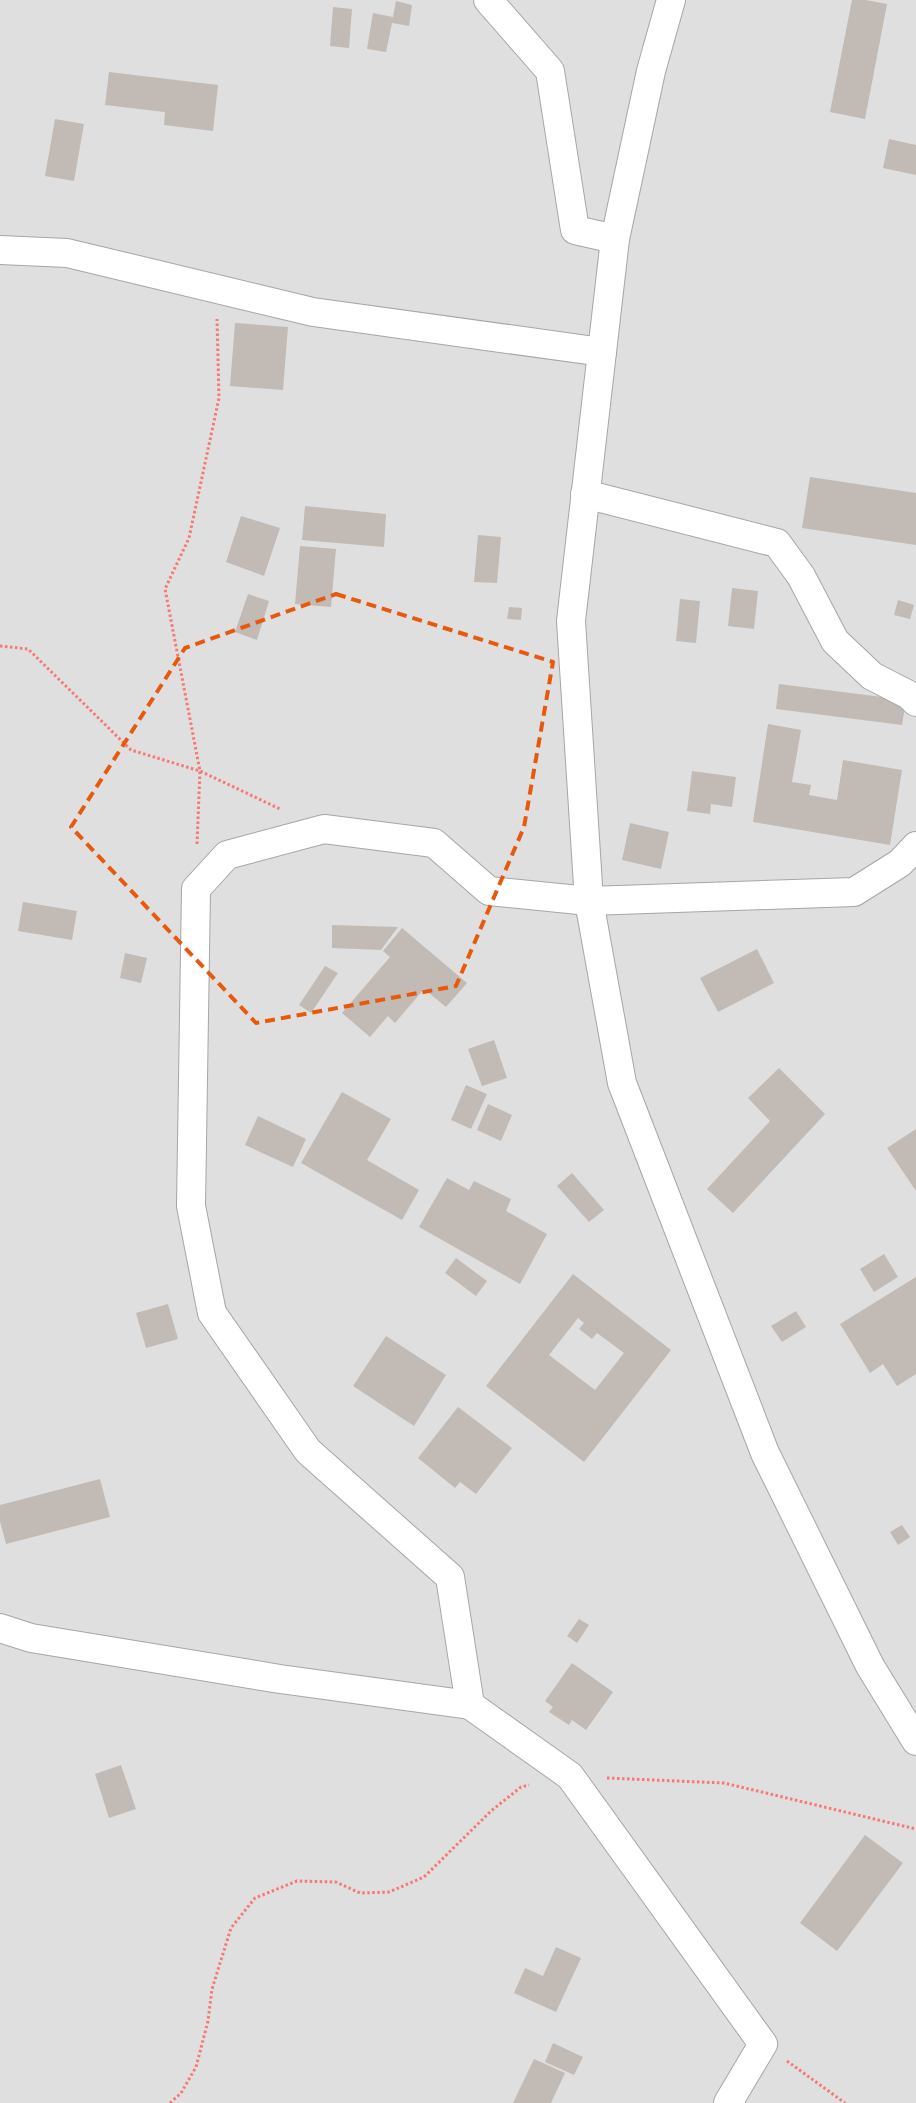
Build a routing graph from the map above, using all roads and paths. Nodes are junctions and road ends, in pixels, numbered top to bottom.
1 (488, 0) edge
2 (671, 0) edge
3 (615, 239) junction
4 (0, 250) edge
5 (216, 289) junction
6 (602, 352) junction
7 (584, 494) junction
8 (0, 646) edge
9 (916, 702) edge
10 (200, 771) junction
11 (324, 829) junction
12 (916, 846) edge
13 (196, 889) junction
14 (589, 901) junction
15 (0, 1628) edge
16 (470, 1704) junction
17 (916, 1741) edge
18 (570, 1776) junction
19 (916, 1829) edge
20 (763, 2044) junction
21 (170, 2103) edge
22 (728, 2103) edge
23 (845, 2103) edge

1 - 3 street
2 - 3 street
3 - 6 street
4 - 5 street
5 - 6 street
5 - 10 path
6 - 7 street
7 - 9 street
7 - 14 street
8 - 10 path
10 - 11 path
10 - 13 path
11 - 13 street
11 - 14 street
12 - 14 street
13 - 16 street
14 - 17 street
15 - 16 street
16 - 18 street
18 - 19 path
18 - 20 street
18 - 21 path
20 - 22 street
20 - 23 path

